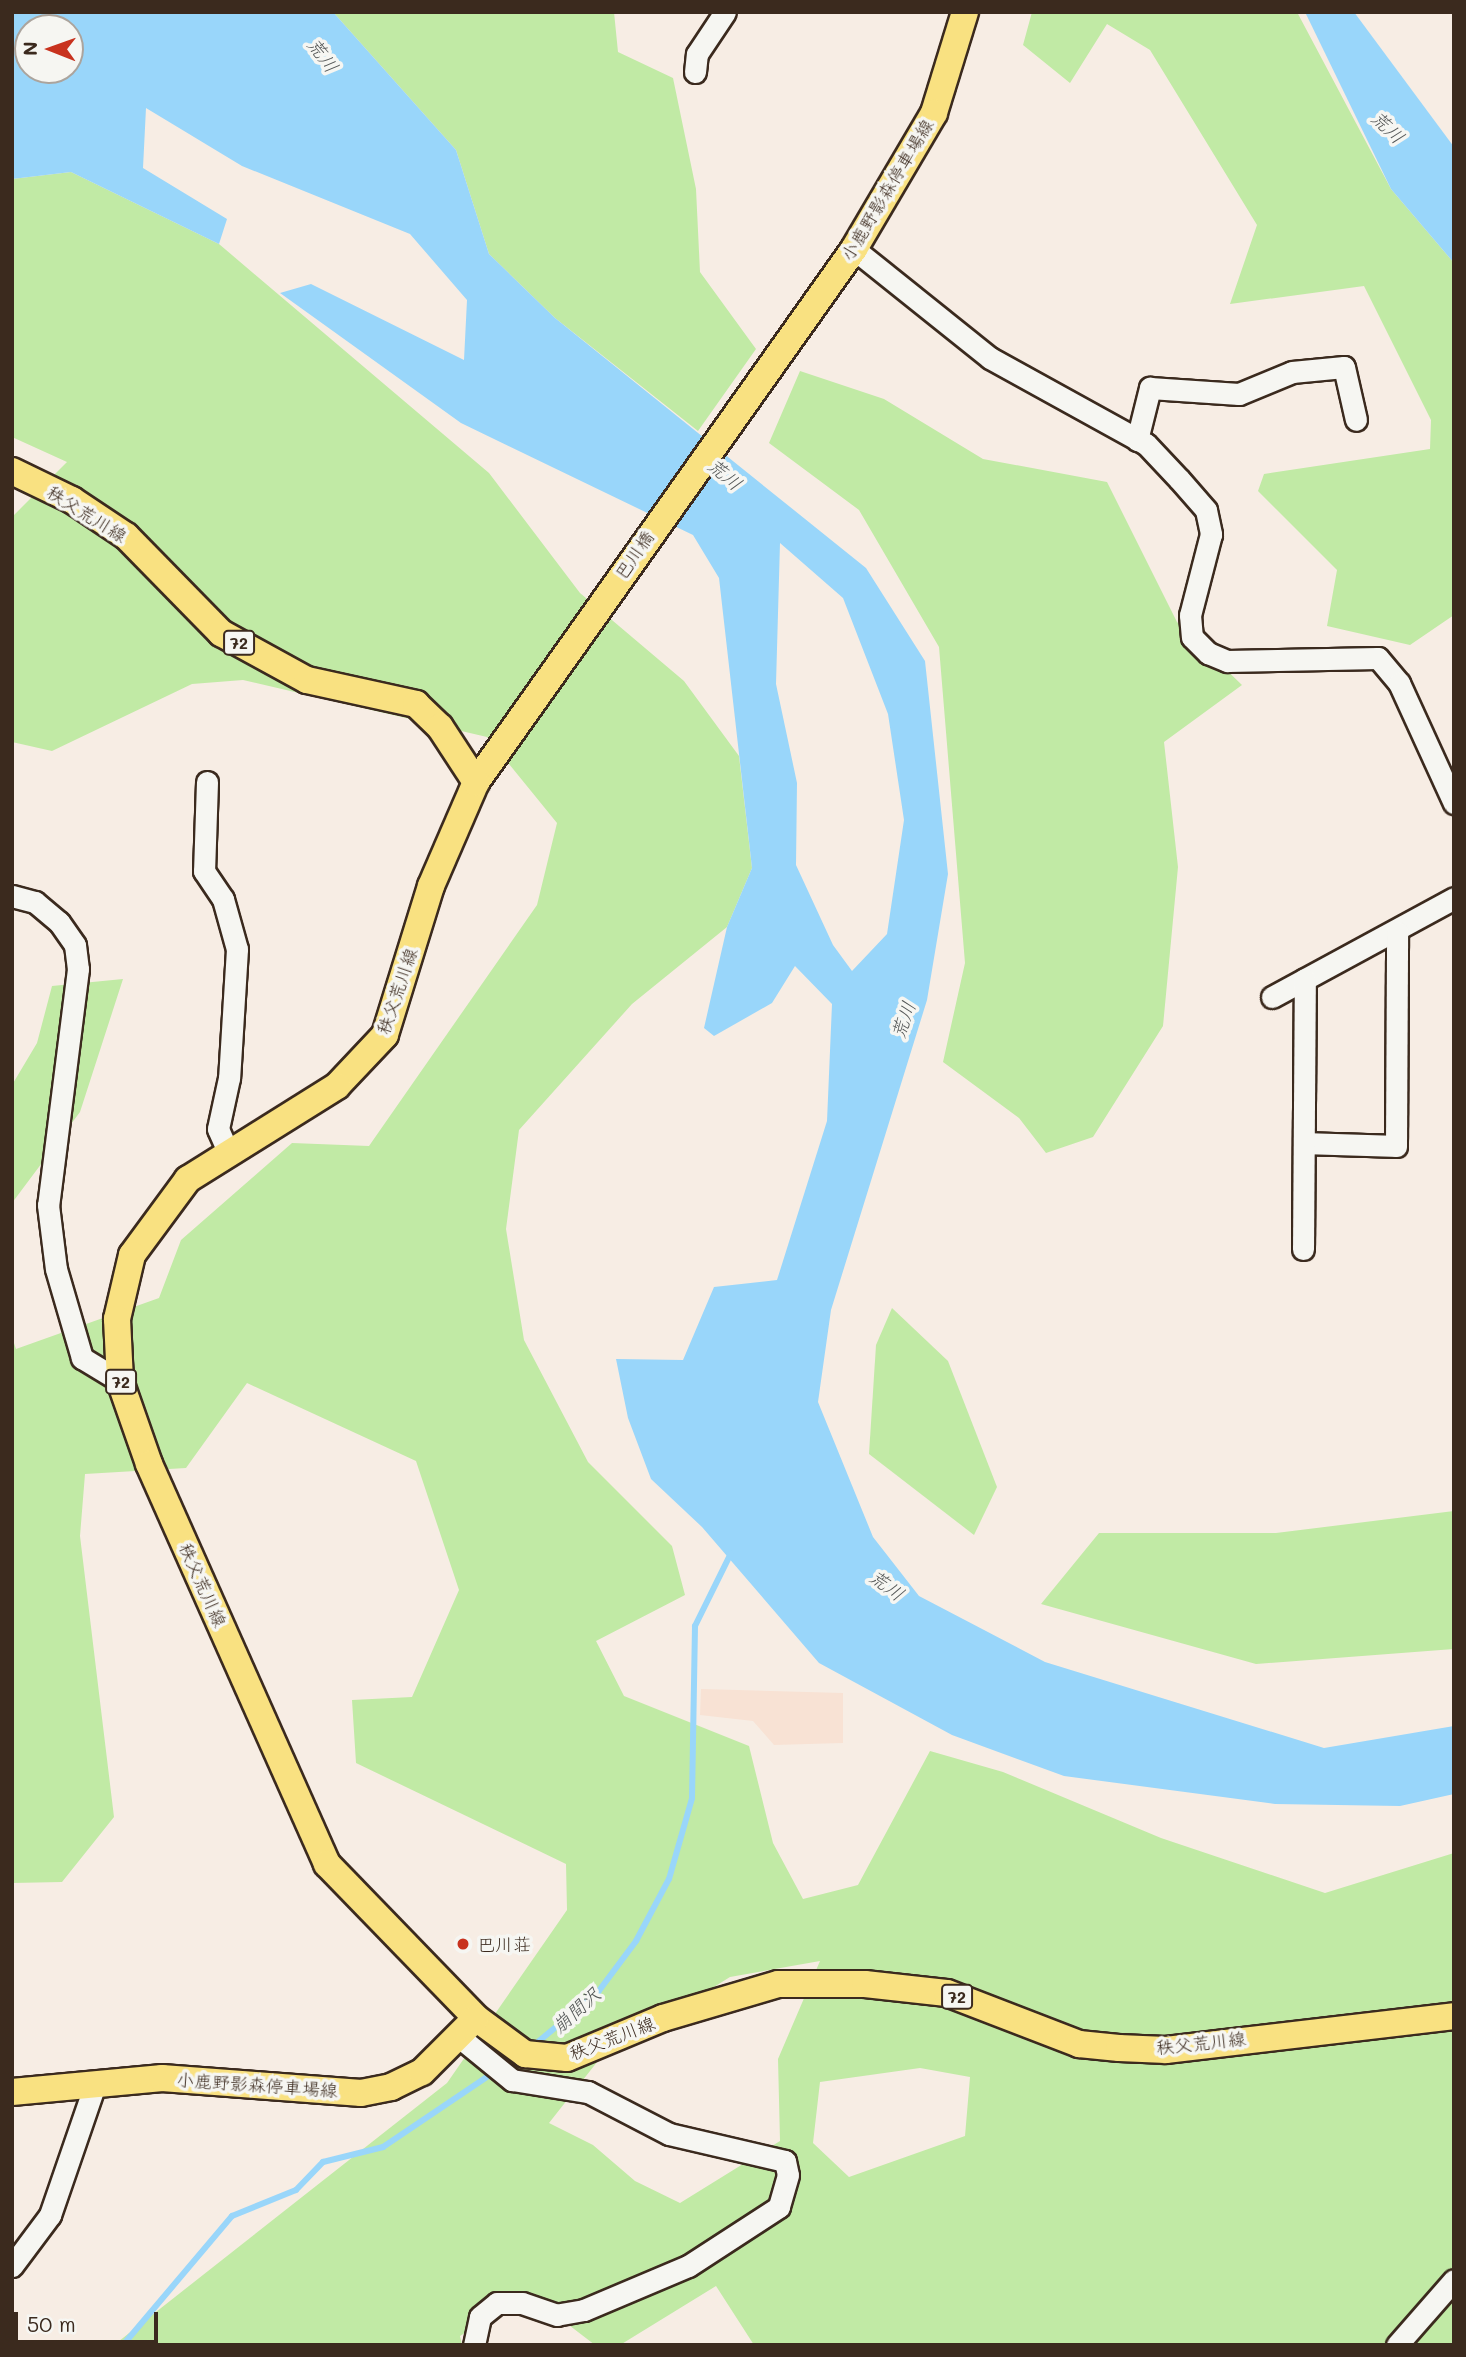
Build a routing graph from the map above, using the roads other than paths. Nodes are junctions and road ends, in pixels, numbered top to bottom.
1 (725, 12) edge
2 (965, 12) edge
3 (695, 72) dead end
4 (854, 249) junction
5 (778, 351) joint
6 (1356, 420) dead end
7 (1137, 440) junction
8 (12, 471) edge
9 (207, 782) dead end
10 (476, 782) junction
11 (1454, 803) edge
12 (12, 896) edge
13 (1454, 898) edge
14 (1397, 932) junction
15 (1305, 979) junction
16 (1272, 997) dead end
17 (1305, 1143) junction
18 (229, 1154) junction
19 (1303, 1249) dead end
20 (120, 1381) junction
21 (1454, 2016) edge
22 (467, 2027) junction
23 (94, 2087) junction
24 (12, 2092) edge
25 (12, 2266) edge
26 (1454, 2280) edge
27 (474, 2345) edge
28 (1397, 2345) edge

1 - 3 street
2 - 4 main road, 小鹿野影森停車場線
4 - 5 main road, 小鹿野影森停車場線
4 - 7 street
5 - 10 main road, 巴川橋
6 - 7 street
7 - 11 street
8 - 10 main road, 秩父荒川線 / 72
9 - 18 street
10 - 18 main road, 秩父荒川線 / 72
12 - 20 street
13 - 14 street
14 - 15 street
14 - 17 street
15 - 16 street
15 - 17 street
17 - 19 street
18 - 20 main road, 秩父荒川線 / 72
20 - 22 main road, 秩父荒川線 / 72
21 - 22 main road, 秩父荒川線 / 72
22 - 23 main road, 小鹿野影森停車場線
22 - 27 street
23 - 24 main road, 小鹿野影森停車場線
23 - 25 street
26 - 28 street

